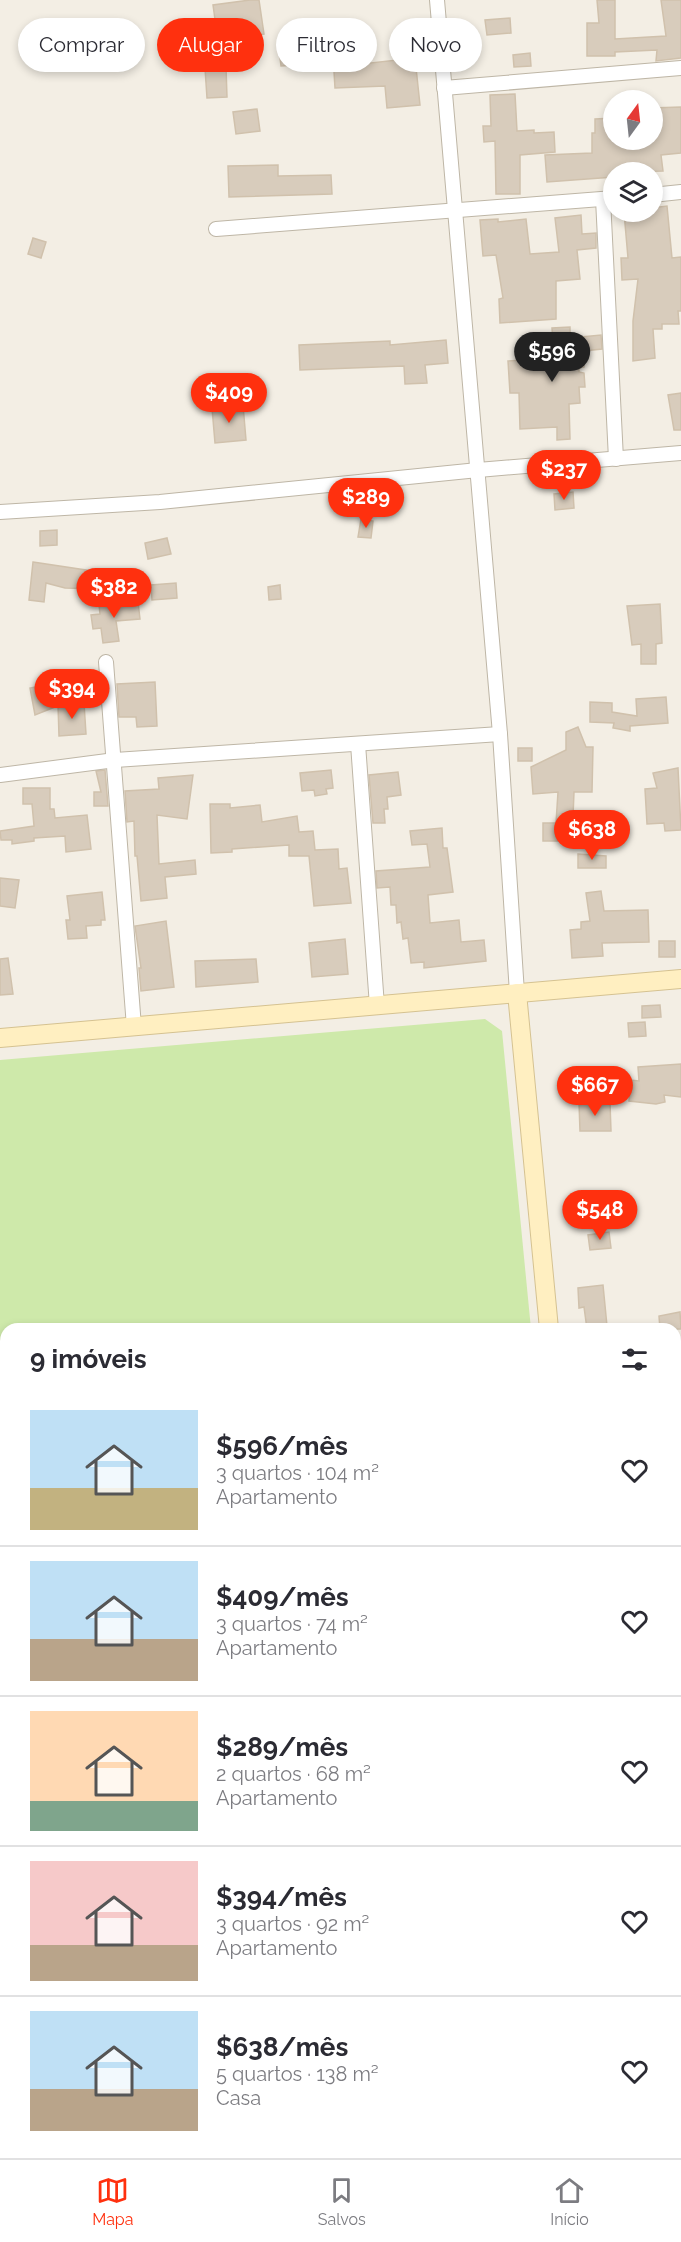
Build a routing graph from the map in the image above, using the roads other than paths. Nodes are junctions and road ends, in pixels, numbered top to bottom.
1 (437, 0) edge
2 (681, 68) edge
3 (444, 88) junction
4 (681, 192) edge
5 (663, 194) edge
6 (603, 199) edge
7 (455, 212) junction
8 (609, 222) edge
9 (216, 229) dead end
10 (681, 453) edge
11 (616, 459) junction
12 (478, 470) junction
13 (0, 512) edge
14 (106, 662) dead end
15 (500, 734) junction
16 (358, 744) junction
17 (115, 760) junction
18 (0, 775) edge
19 (681, 979) edge
20 (517, 993) junction
21 (377, 1006) junction
22 (134, 1027) junction
23 (0, 1038) edge
24 (548, 1323) edge

1 - 3 street
2 - 3 street
3 - 7 street
4 - 5 street
6 - 7 street
7 - 9 street
7 - 12 street
8 - 11 street
10 - 11 street
11 - 12 street
12 - 13 street
12 - 15 street
14 - 17 street
15 - 16 street
15 - 20 street
16 - 17 street
16 - 21 street
17 - 18 street
17 - 22 street
19 - 20 street
20 - 21 street
20 - 24 street
21 - 22 street
22 - 23 street

